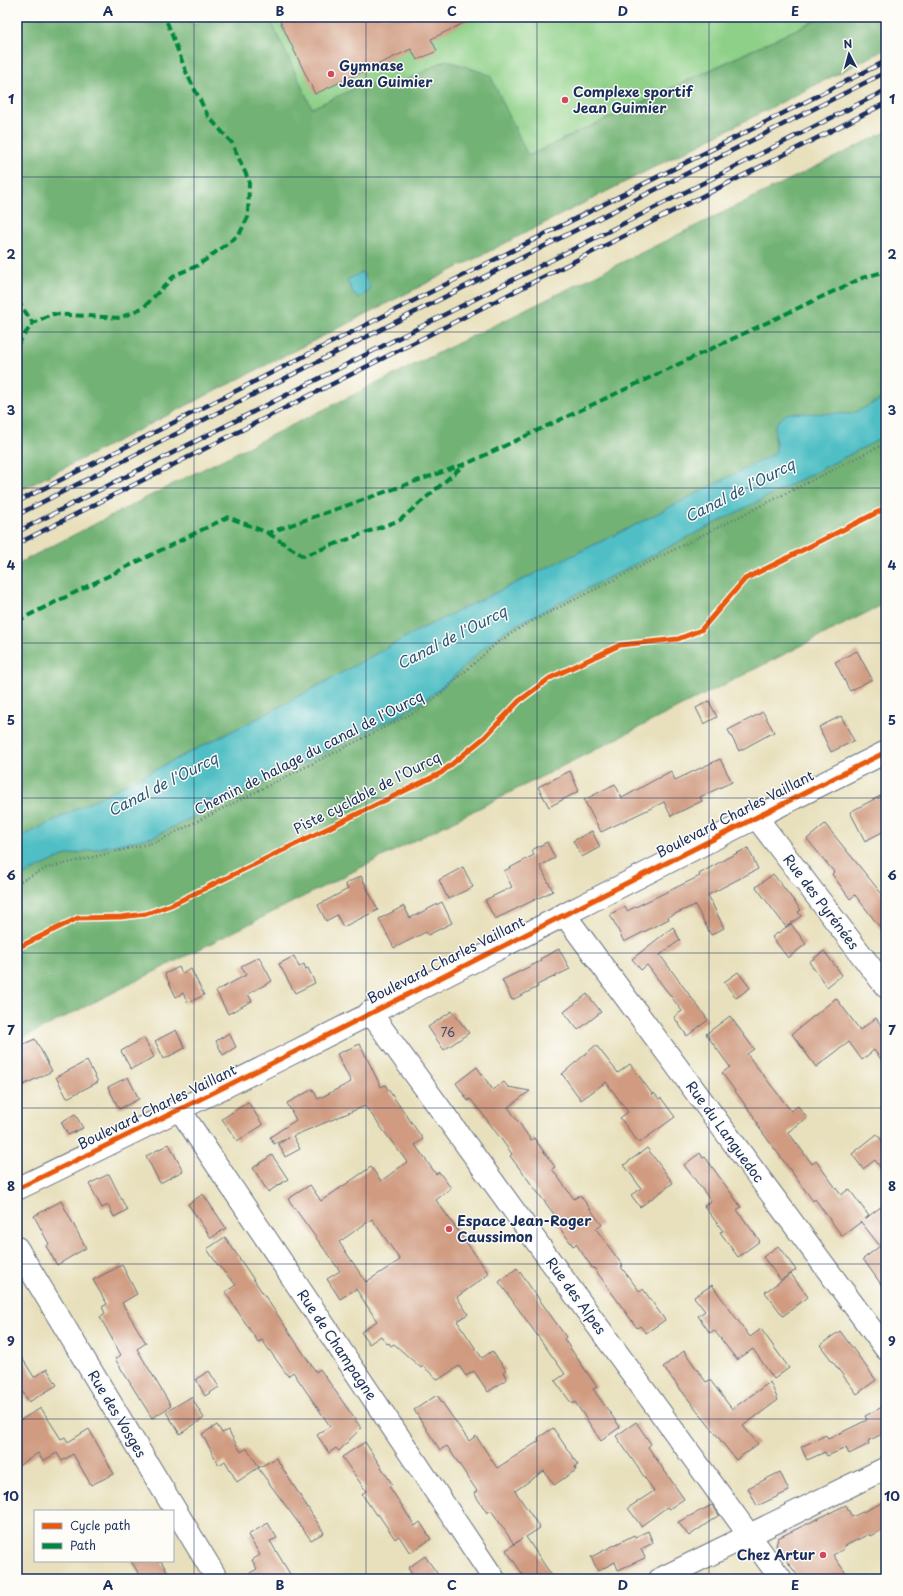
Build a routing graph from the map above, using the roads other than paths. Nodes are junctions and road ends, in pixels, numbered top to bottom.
1 (886, 752) edge
2 (756, 817) junction
3 (564, 914) junction
4 (886, 987) edge
5 (370, 1012) junction
6 (180, 1110) junction
7 (17, 1189) edge
8 (17, 1248) edge
9 (886, 1349) edge
10 (886, 1468) edge
11 (750, 1535) junction
12 (217, 1579) edge
13 (494, 1579) edge
14 (660, 1579) edge
15 (781, 1579) edge

1 - 2 street, Boulevard Charles Vaillant
2 - 3 street, Boulevard Charles Vaillant
2 - 4 street, Rue des Pyrénées
3 - 5 street, Boulevard Charles Vaillant
3 - 9 street, Rue du Languedoc
5 - 6 street, Boulevard Charles Vaillant
5 - 11 street, Rue des Alpes
6 - 7 street, Boulevard Charles Vaillant
6 - 13 street, Rue de Champagne
8 - 12 street, Rue des Vosges
10 - 11 street
11 - 14 street
11 - 15 street, Rue des Alpes

